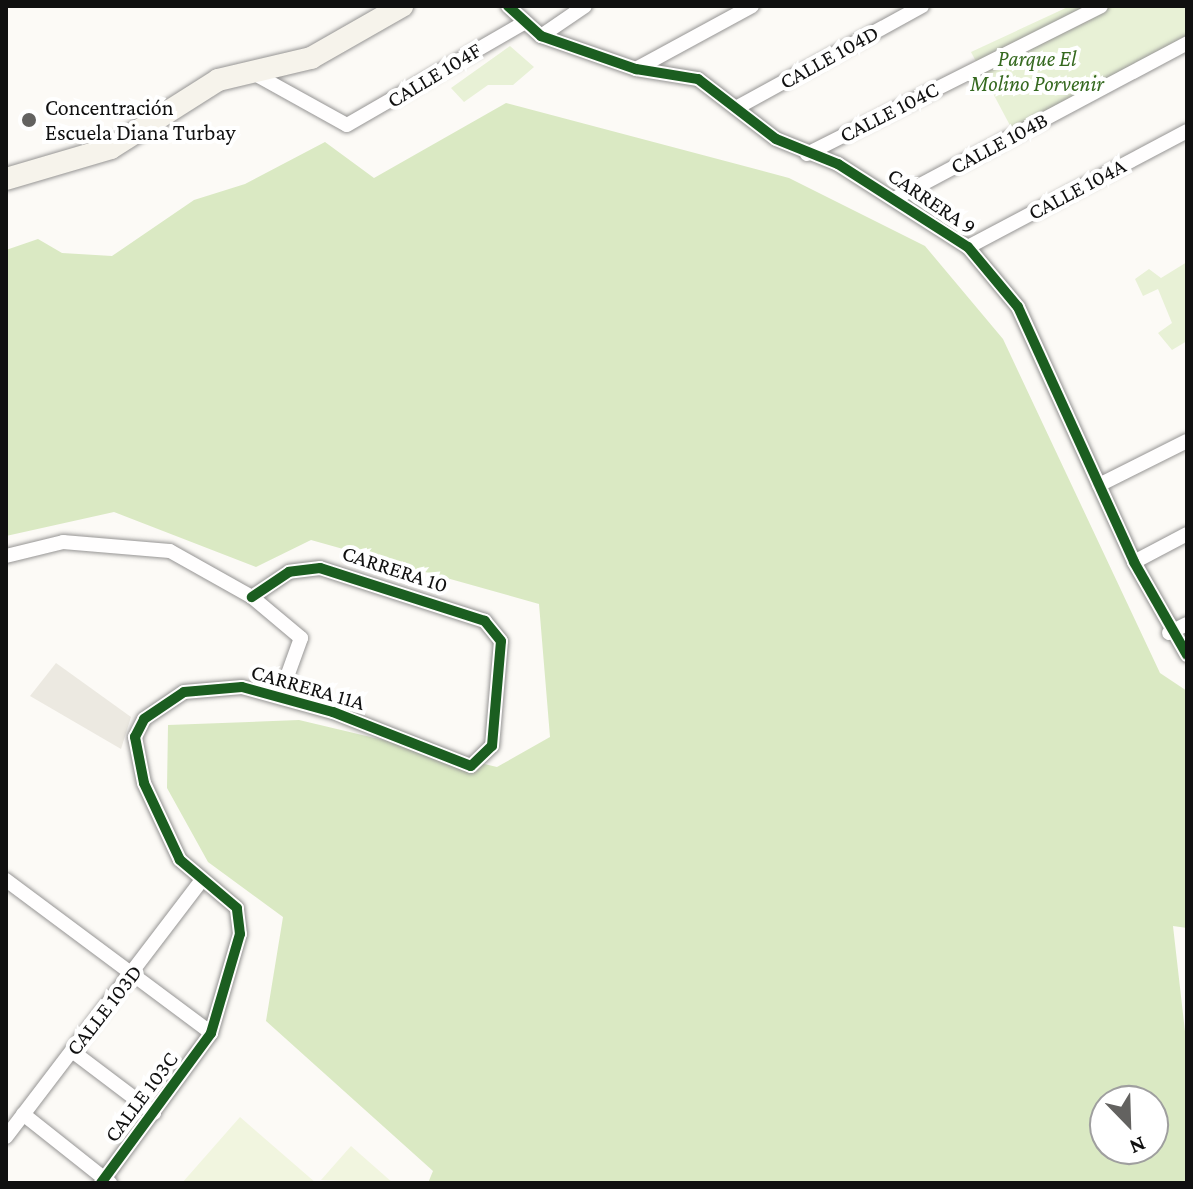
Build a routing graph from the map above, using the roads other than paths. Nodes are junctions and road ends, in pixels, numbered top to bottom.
1 (402, 6) edge
2 (508, 6) edge
3 (585, 6) edge
4 (752, 6) edge
5 (922, 6) edge
6 (1101, 6) edge
7 (522, 24) junction
8 (541, 36) junction
9 (1187, 43) edge
10 (636, 69) junction
11 (253, 73) junction
12 (736, 108) junction
13 (1187, 131) edge
14 (807, 154) junction
15 (6, 179) edge
16 (896, 198) junction
17 (968, 247) junction
18 (1187, 441) edge
19 (1099, 485) junction
20 (1187, 534) edge
21 (6, 556) edge
22 (1134, 562) junction
23 (252, 597) junction
24 (1187, 624) edge
25 (1169, 633) junction
26 (1187, 655) edge
27 (280, 696) junction
28 (492, 746) joint
29 (6, 880) edge
30 (200, 882) junction
31 (134, 973) junction
32 (211, 1033) junction
33 (72, 1051) junction
34 (154, 1113) junction
35 (23, 1114) junction
36 (6, 1137) edge
37 (105, 1181) edge

1 - 11 main road
2 - 7 street, CARRERA 9
3 - 8 street
4 - 10 street
5 - 12 street, CALLE 104D
6 - 14 street, CALLE 104C
7 - 8 street, CARRERA 9
7 - 11 street, CALLE 104F
8 - 10 street, CARRERA 9
9 - 16 street, CALLE 104B
10 - 12 street, CARRERA 9
11 - 15 main road
12 - 14 street, CARRERA 9
13 - 17 street, CALLE 104A
14 - 16 street, CARRERA 9
16 - 17 street, CARRERA 9
17 - 19 street, CARRERA 9
18 - 19 street
19 - 22 street, CARRERA 9
20 - 22 street
21 - 23 street
22 - 25 street, CARRERA 9
23 - 27 street
23 - 28 street, CARRERA 10
24 - 25 street
25 - 26 street, CARRERA 9
27 - 28 street, CARRERA 11A
27 - 30 street, CARRERA 11A
29 - 31 street
30 - 31 street, CALLE 103D
30 - 32 street, CALLE 103C
31 - 32 street
31 - 33 street, CALLE 103D
32 - 34 street, CALLE 103C
33 - 34 street
33 - 35 street, CALLE 103D
34 - 37 street, CALLE 103C
35 - 36 street, CALLE 103D
35 - 37 street

